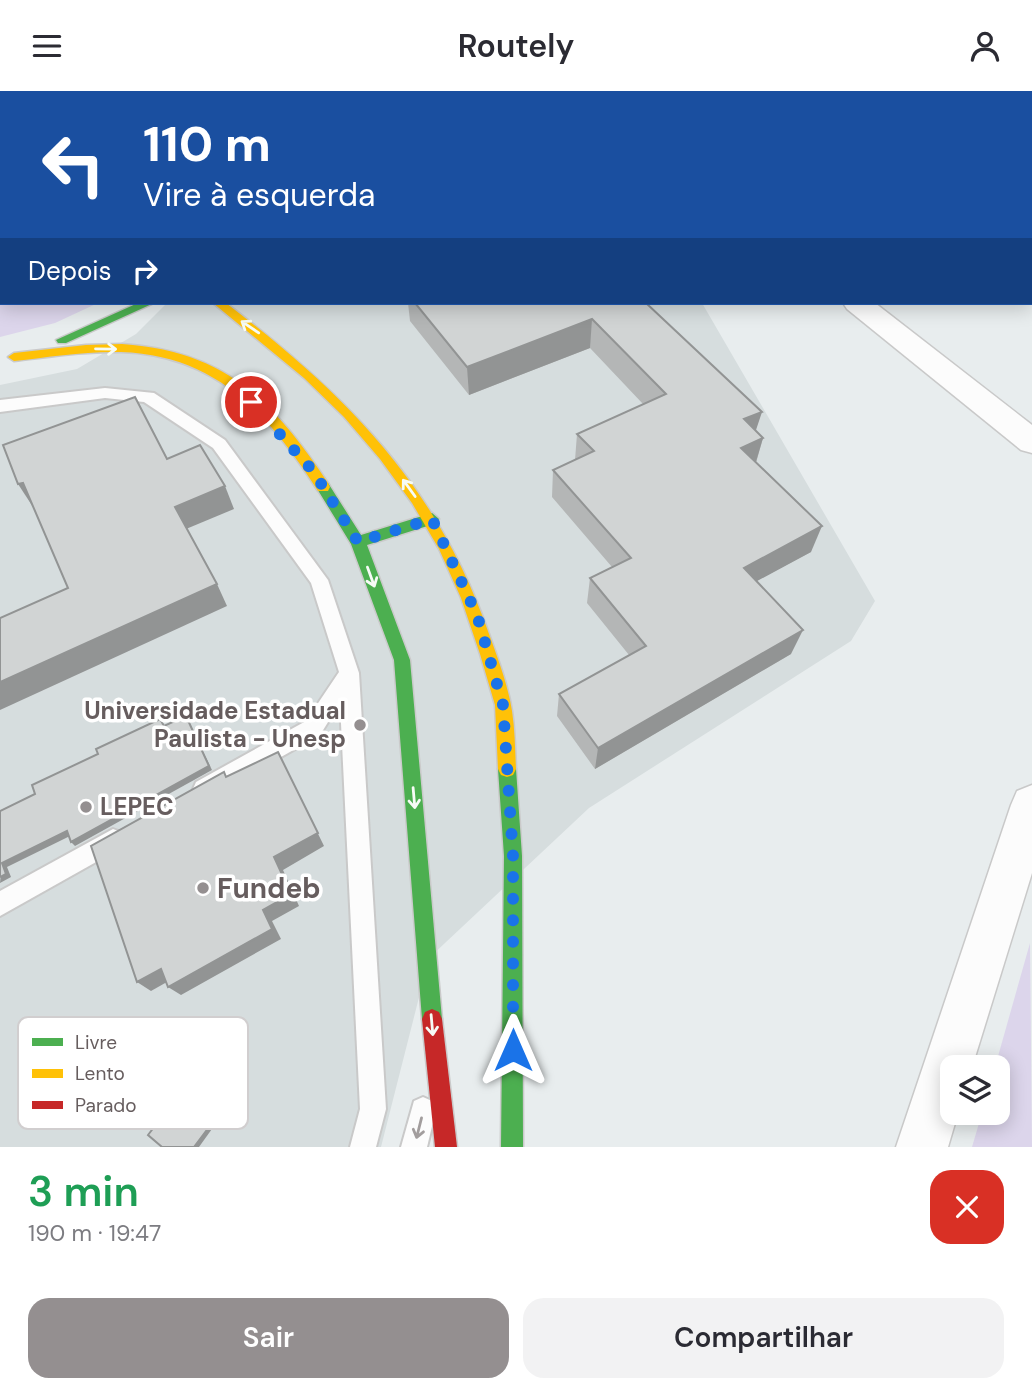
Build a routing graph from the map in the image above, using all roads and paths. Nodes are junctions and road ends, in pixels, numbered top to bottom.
1 (144, 305) edge
2 (222, 305) edge
3 (859, 305) edge
4 (274, 343) junction
5 (253, 356) dead end
6 (7, 357) edge
7 (0, 406) edge
8 (1032, 442) edge
9 (432, 519) junction
10 (358, 542) junction
11 (349, 673) junction
12 (181, 802) edge
13 (1030, 817) edge
14 (132, 829) edge
15 (0, 904) edge
16 (435, 1061) junction
17 (363, 1147) edge
18 (414, 1147) edge
19 (446, 1147) edge
20 (512, 1147) edge
21 (922, 1147) edge

1 - 6 main road
4 -> 2 main road
3 - 8 street
4 - 5 main road
9 -> 4 main road
6 -> 10 main road
7 - 11 lane
9 - 10 main road
9 - 20 main road
10 -> 16 main road
11 - 12 lane
11 - 17 lane
13 - 21 street
14 - 15 lane
16 -> 18 lane
16 - 19 main road

